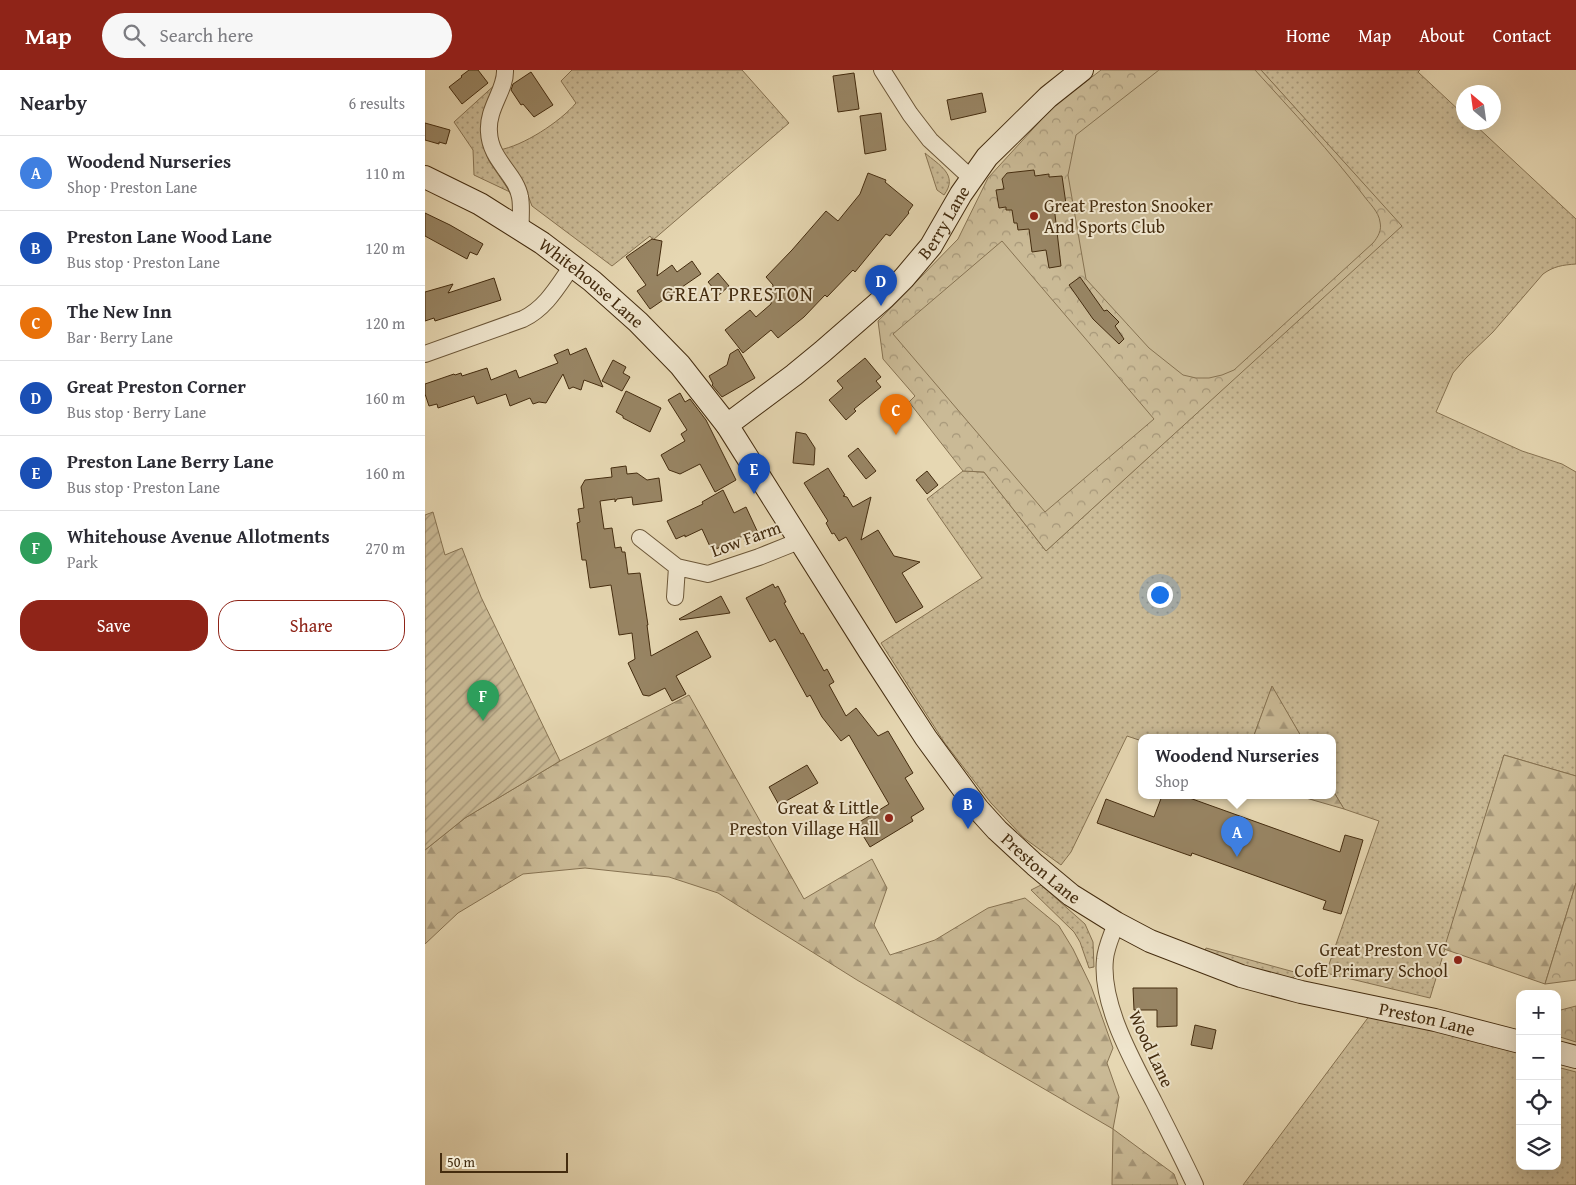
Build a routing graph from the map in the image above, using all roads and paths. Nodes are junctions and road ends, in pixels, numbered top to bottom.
1 (505, 70) edge
2 (882, 70) edge
3 (1082, 70) edge
4 (425, 177) edge
5 (971, 178) junction
6 (521, 228) junction
7 (572, 266) junction
8 (425, 354) edge
9 (727, 424) junction
10 (639, 538) dead end
11 (799, 541) junction
12 (677, 567) junction
13 (675, 597) dead end
14 (1116, 923) junction
15 (1516, 1041) edge
16 (1561, 1053) edge
17 (1576, 1057) edge
18 (1195, 1185) edge

1 - 6 street
2 - 5 street
3 - 5 street, Berry Lane
4 - 6 street, Whitehouse Lane
5 - 9 street, Berry Lane
6 - 7 street, Whitehouse Lane
7 - 8 street
7 - 9 street, Whitehouse Lane
9 - 11 street, Preston Lane
10 - 12 street, Low Farm
11 - 12 street, Low Farm
11 - 14 street, Preston Lane
12 - 13 street
14 - 15 street, Preston Lane
14 - 18 street, Wood Lane
16 - 17 street

